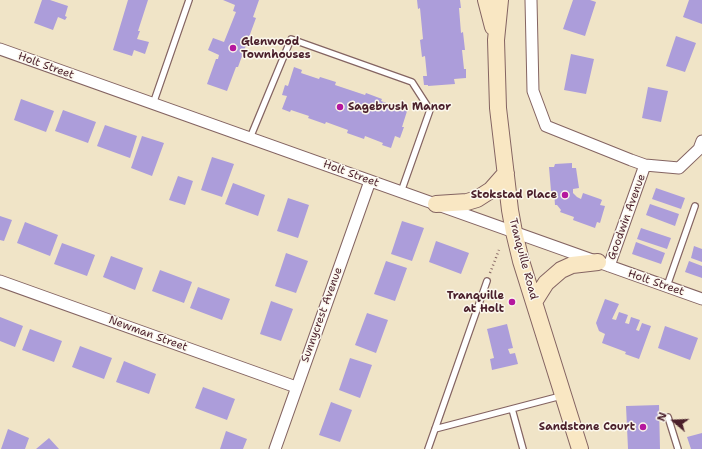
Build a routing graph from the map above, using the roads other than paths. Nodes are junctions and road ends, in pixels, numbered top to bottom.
1 (189, 0) edge
2 (486, 0) edge
3 (500, 0) edge
4 (531, 0) edge
5 (496, 40) junction
6 (0, 49) edge
7 (153, 104) junction
8 (250, 138) junction
9 (702, 142) edge
10 (645, 165) junction
11 (506, 173) junction
12 (370, 181) junction
13 (401, 192) junction
14 (436, 204) junction
15 (695, 206) dead end
16 (514, 232) junction
17 (604, 264) junction
18 (0, 281) edge
19 (488, 281) road end
20 (666, 286) junction
21 (702, 299) edge
22 (534, 302) junction
23 (296, 387) junction
24 (564, 395) junction
25 (512, 409) junction
26 (668, 417) dead end
27 (435, 429) junction
28 (275, 449) edge
29 (428, 449) edge
30 (523, 449) edge
31 (580, 449) edge
32 (678, 449) edge

1 - 7 lane
2 - 5 main road, Tranquille Road
3 - 5 main road, Tranquille Road
4 - 10 street
5 - 11 main road, Tranquille Road
6 - 7 street, Holt Street
7 - 8 street, Holt Street
8 - 12 street, Holt Street
8 - 13 lane
9 - 10 street, Goodwin Avenue
10 - 17 street, Goodwin Avenue
11 - 14 main road
11 - 16 main road, Tranquille Road
12 - 13 street, Holt Street
12 - 23 street, Sunnycrest Avenue
13 - 14 street, Holt Street
14 - 16 street, Holt Street
15 - 20 lane
16 - 17 street, Holt Street
16 - 22 main road, Tranquille Road
17 - 20 street, Holt Street
17 - 22 main road
18 - 23 street, Newman Street
19 - 27 lane
20 - 21 street, Holt Street
22 - 24 main road, Tranquille Road
23 - 28 street, Sunnycrest Avenue
24 - 25 lane
24 - 31 main road, Tranquille Road
25 - 27 lane
25 - 30 lane
26 - 32 lane
27 - 29 lane

